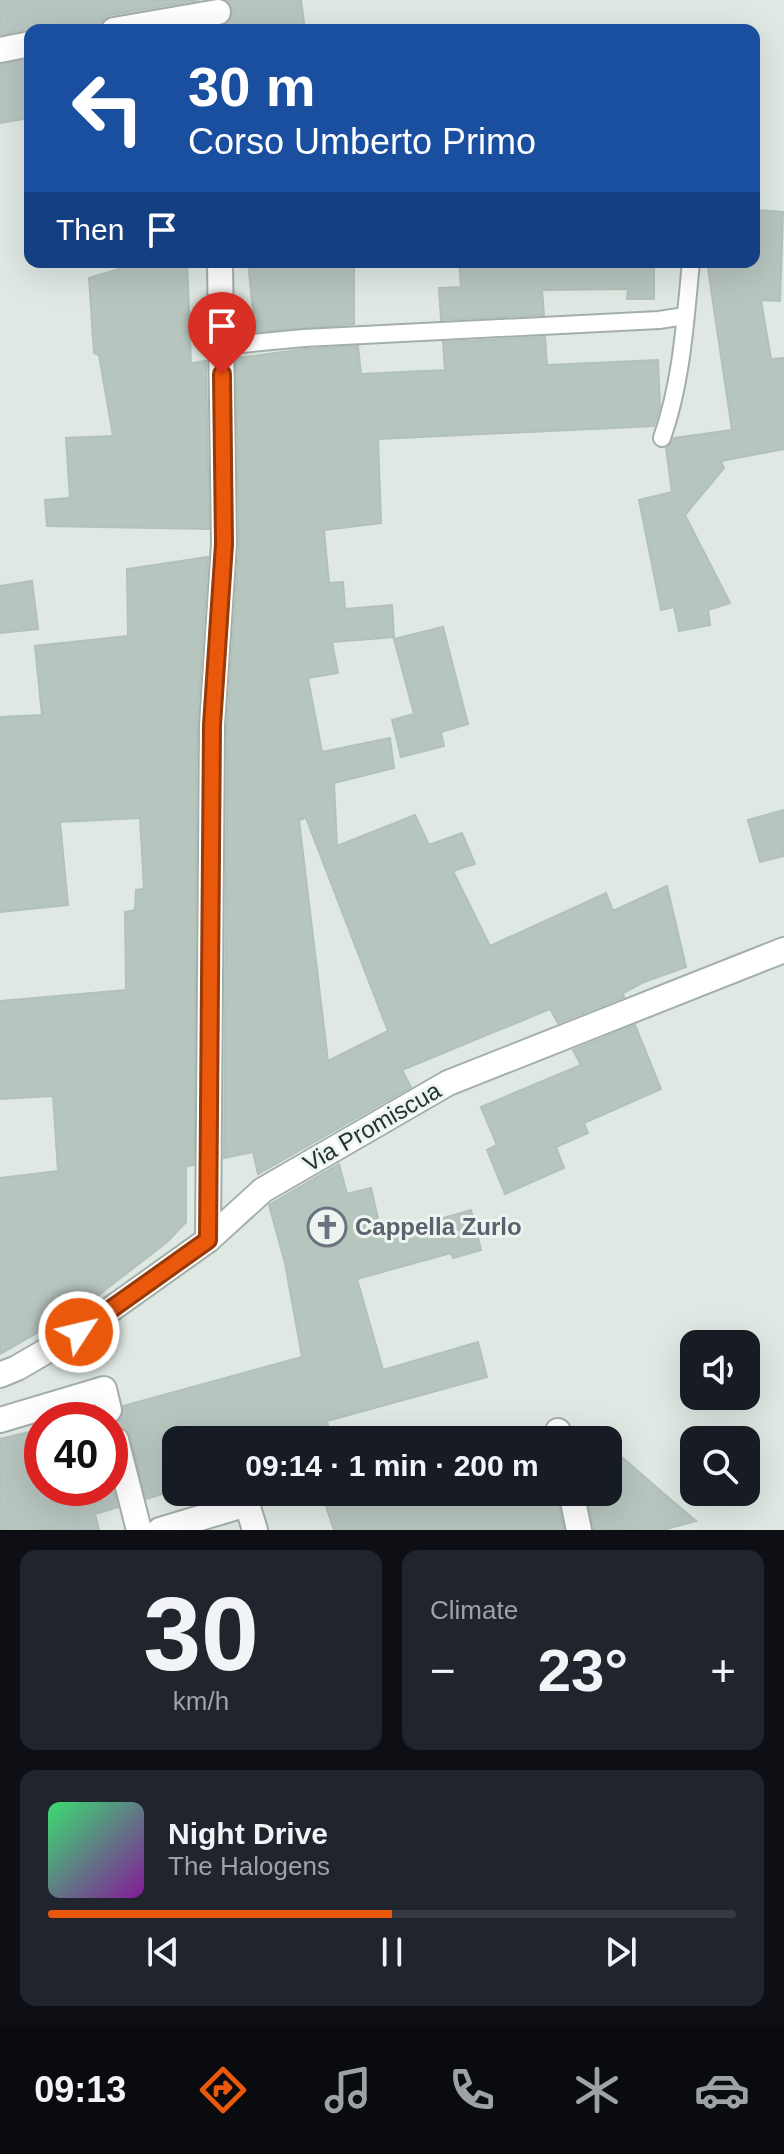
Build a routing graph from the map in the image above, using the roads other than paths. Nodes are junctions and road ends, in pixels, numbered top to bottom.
1 (217, 14) edge
2 (153, 24) edge
3 (24, 45) edge
4 (0, 50) edge
5 (220, 268) edge
6 (690, 268) edge
7 (685, 316) junction
8 (221, 346) junction
9 (662, 438) dead end
10 (784, 950) edge
11 (208, 1240) junction
12 (0, 1375) edge
13 (60, 1402) edge
14 (107, 1402) edge
15 (24, 1413) edge
16 (0, 1420) edge
17 (128, 1487) edge
18 (574, 1506) edge
19 (139, 1530) edge
20 (160, 1530) edge
21 (255, 1530) edge
22 (579, 1530) edge

1 - 2 street
3 - 4 street
5 - 8 street
6 - 7 lane
7 - 8 lane
7 - 9 lane
8 - 11 street
10 - 11 street, Via Promiscua
11 - 12 street, Via Promiscua
13 - 14 street
15 - 16 street
17 - 19 street
18 - 22 street
20 - 21 street

